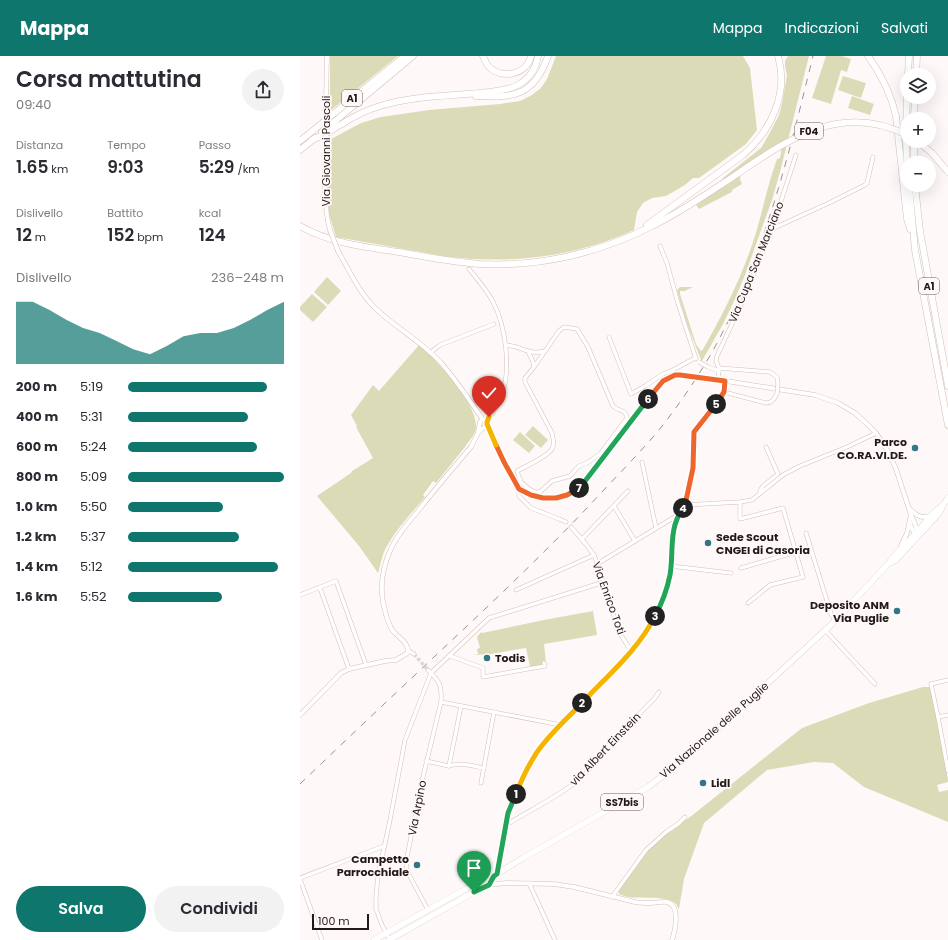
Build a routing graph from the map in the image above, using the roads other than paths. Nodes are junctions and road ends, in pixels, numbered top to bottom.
1 (327, 56) edge
2 (405, 56) edge
3 (413, 56) edge
4 (418, 56) edge
5 (483, 56) edge
6 (531, 56) edge
7 (538, 56) edge
8 (548, 56) edge
9 (778, 56) edge
10 (868, 56) edge
11 (909, 56) edge
12 (917, 56) edge
13 (908, 68) edge
14 (916, 68) edge
15 (395, 71) junction
16 (452, 96) junction
17 (907, 104) edge
18 (900, 132) edge
19 (312, 140) junction
20 (300, 141) edge
21 (926, 148) edge
22 (300, 150) edge
23 (796, 155) dead end
24 (907, 156) edge
25 (873, 157) dead end
26 (948, 172) edge
27 (910, 192) edge
28 (916, 192) edge
29 (300, 226) edge
30 (772, 229) junction
31 (632, 236) junction
32 (914, 242) junction
33 (660, 246) dead end
34 (469, 269) dead end
35 (494, 324) dead end
36 (609, 337) dead end
37 (506, 345) junction
38 (528, 351) junction
39 (545, 351) junction
40 (430, 353) junction
41 (695, 358) junction
42 (534, 367) junction
43 (719, 369) junction
44 (718, 380) junction
45 (725, 381) junction
46 (948, 386) edge
47 (724, 392) junction
48 (484, 424) junction
49 (948, 425) edge
50 (876, 433) junction
51 (766, 446) dead end
52 (642, 462) dead end
53 (519, 489) junction
54 (628, 491) dead end
55 (758, 495) junction
56 (948, 498) edge
57 (740, 502) junction
58 (685, 505) junction
59 (943, 505) junction
60 (614, 506) junction
61 (909, 509) junction
62 (678, 515) junction
63 (911, 515) junction
64 (931, 515) junction
65 (566, 522) dead end
66 (910, 522) junction
67 (571, 527) dead end
68 (656, 528) junction
69 (806, 533) dead end
70 (918, 534) junction
71 (582, 538) junction
72 (635, 541) junction
73 (899, 550) junction
74 (796, 552) junction
75 (594, 555) junction
76 (597, 564) junction
77 (888, 564) junction
78 (670, 566) junction
79 (741, 568) dead end
80 (731, 573) dead end
81 (604, 582) junction
82 (320, 588) junction
83 (516, 590) dead end
84 (300, 595) edge
85 (748, 603) dead end
86 (835, 621) junction
87 (825, 630) junction
88 (409, 651) junction
89 (631, 651) junction
90 (414, 654) tunnel mouth
91 (450, 656) junction
92 (544, 663) dead end
93 (366, 665) junction
94 (348, 669) junction
95 (430, 672) junction
96 (948, 680) edge
97 (875, 684) dead end
98 (659, 692) dead end
99 (441, 702) junction
100 (461, 706) junction
101 (494, 712) junction
102 (948, 715) edge
103 (300, 716) edge
104 (938, 717) junction
105 (561, 725) junction
106 (426, 761) junction
107 (449, 766) junction
108 (484, 768) junction
109 (948, 771) edge
110 (481, 783) dead end
111 (685, 817) dead end
112 (506, 825) junction
113 (384, 846) junction
114 (300, 879) edge
115 (489, 880) junction
116 (529, 883) junction
117 (474, 884) junction
118 (474, 892) junction
119 (612, 897) junction
120 (428, 910) junction
121 (386, 934) junction
122 (396, 938) edge
123 (322, 940) edge
124 (375, 940) edge
125 (389, 940) edge
126 (555, 940) edge
127 (672, 940) edge

1 - 40 street, Via Giovanni Pascoli, bridge
2 - 20 highway, A1
3 - 15 highway, A1
4 - 15 highway
5 - 6 highway
7 - 16 highway
8 - 16 highway
9 - 31 highway
10 - 32 highway
11 - 13 highway
12 - 14 highway
15 - 19 highway, A1
16 - 19 highway
17 - 24 highway
18 - 31 highway, F04, bridge
19 - 22 highway, A1
21 - 26 highway
23 - 30 street, Via Cupa San Marciano
25 - 30 street
27 - 32 highway, A1
28 - 46 highway, A1
29 - 31 highway
30 - 43 street, Via Cupa San Marciano
32 - 49 highway, A1
33 - 41 street
34 - 37 street
35 - 40 street
36 - 41 street
37 - 38 street
37 - 48 street
38 - 39 street
38 - 42 street
39 - 42 street
39 - 42 street
40 - 48 street, Via Giovanni Pascoli
41 - 43 street, bridge
43 - 44 street, Via Cupa San Marciano
43 - 47 street, bridge
44 - 45 street
44 - 53 street, bridge
45 - 47 street
45 - 50 street
47 - 58 street
48 - 53 street, Via Giovanni Pascoli
48 - 88 street
50 - 55 street
50 - 61 street
51 - 55 street
52 - 68 street
53 - 65 street
54 - 60 street
55 - 57 street
56 - 59 main road, Via Nazionale delle Puglie / SS7bis
57 - 58 street
57 - 74 street
58 - 62 street
59 - 64 main road, Via Nazionale delle Puglie / SS7bis
59 - 70 main road, Via Nazionale delle Puglie / SS7bis
60 - 71 street
60 - 72 street
61 - 63 street
61 - 64 street
62 - 68 street
62 - 78 street
63 - 66 street
63 - 70 street
64 - 70 main road, Via Nazionale delle Puglie / SS7bis
66 - 70 street
66 - 73 street
67 - 71 street, Via Enrico Toti
68 - 72 street
69 - 86 street
70 - 73 main road, Via Nazionale delle Puglie / SS7bis
70 - 77 main road, Via Nazionale delle Puglie / SS7bis
71 - 75 street, Via Enrico Toti
72 - 76 street
73 - 77 main road, Via Nazionale delle Puglie / SS7bis
74 - 79 street
74 - 85 street
75 - 76 street, Via Enrico Toti
75 - 83 street
76 - 81 street, Via Enrico Toti
77 - 86 main road, Via Nazionale delle Puglie / SS7bis
78 - 80 street
78 - 89 street
81 - 89 street, Via Enrico Toti
81 - 91 street
82 - 84 street
82 - 93 street
82 - 94 street
86 - 87 main road, Via Nazionale delle Puglie / SS7bis
87 - 97 street
87 - 115 main road, Via Nazionale delle Puglie / SS7bis
88 - 90 street
88 - 93 street
89 - 105 street
91 - 92 street
91 - 95 street
93 - 94 street
94 - 103 street
95 - 99 street
95 - 113 street
96 - 104 street
98 - 112 street, via Albert Einstein
99 - 100 street
99 - 106 street, Via Arpino
100 - 101 street
100 - 107 street
101 - 105 street
101 - 108 street
102 - 104 street
104 - 109 street
105 - 112 street
106 - 107 street
106 - 120 street, Via Arpino
107 - 108 street
108 - 110 street
111 - 119 street
112 - 115 street
113 - 114 street
113 - 121 street
114 - 123 street
115 - 116 street
115 - 117 main road
115 - 118 main road, SS7bis
116 - 119 street
116 - 126 street
117 - 118 main road
117 - 120 main road
118 - 122 main road, SS7bis
119 - 127 street
120 - 121 main road
121 - 124 main road
121 - 125 street
122 - 125 main road, SS7bis

